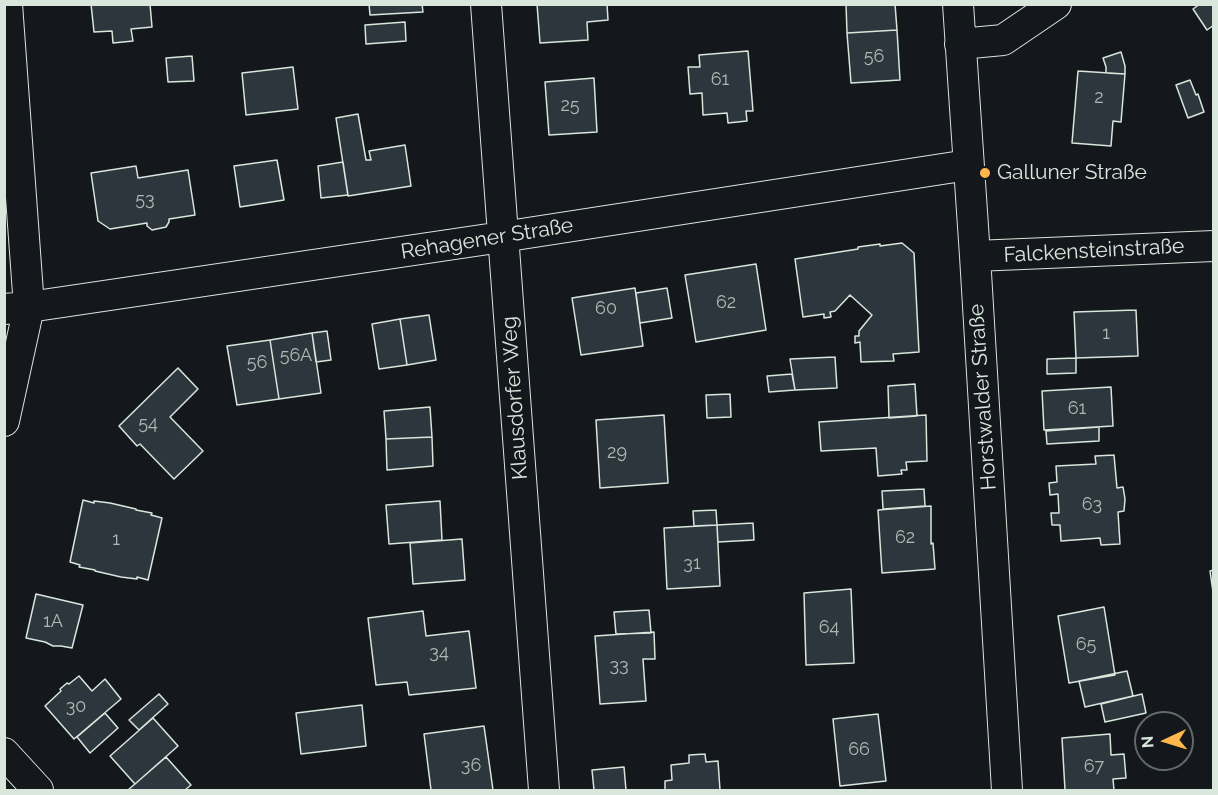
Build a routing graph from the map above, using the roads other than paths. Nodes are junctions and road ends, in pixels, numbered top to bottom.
1 (7, 4) edge
2 (486, 4) edge
3 (958, 4) edge
4 (1056, 4) edge
5 (960, 44) junction
6 (968, 165) junction
7 (502, 237) junction
8 (1214, 246) edge
9 (975, 256) junction
10 (17, 308) edge
11 (4, 421) edge
12 (4, 753) edge
13 (38, 790) edge
14 (544, 790) edge
15 (1007, 790) edge

1 - 10 street
2 - 7 street, Klausdorfer Weg
3 - 5 street, Horstwalder Straße
4 - 5 street
5 - 6 street, Horstwalder Straße
6 - 7 street, Rehagener Straße
6 - 9 street, Horstwalder Straße
7 - 10 street, Rehagener Straße
7 - 14 street, Klausdorfer Weg
8 - 9 street, Falckensteinstraße
9 - 15 street, Horstwalder Straße
10 - 11 street
12 - 13 street

